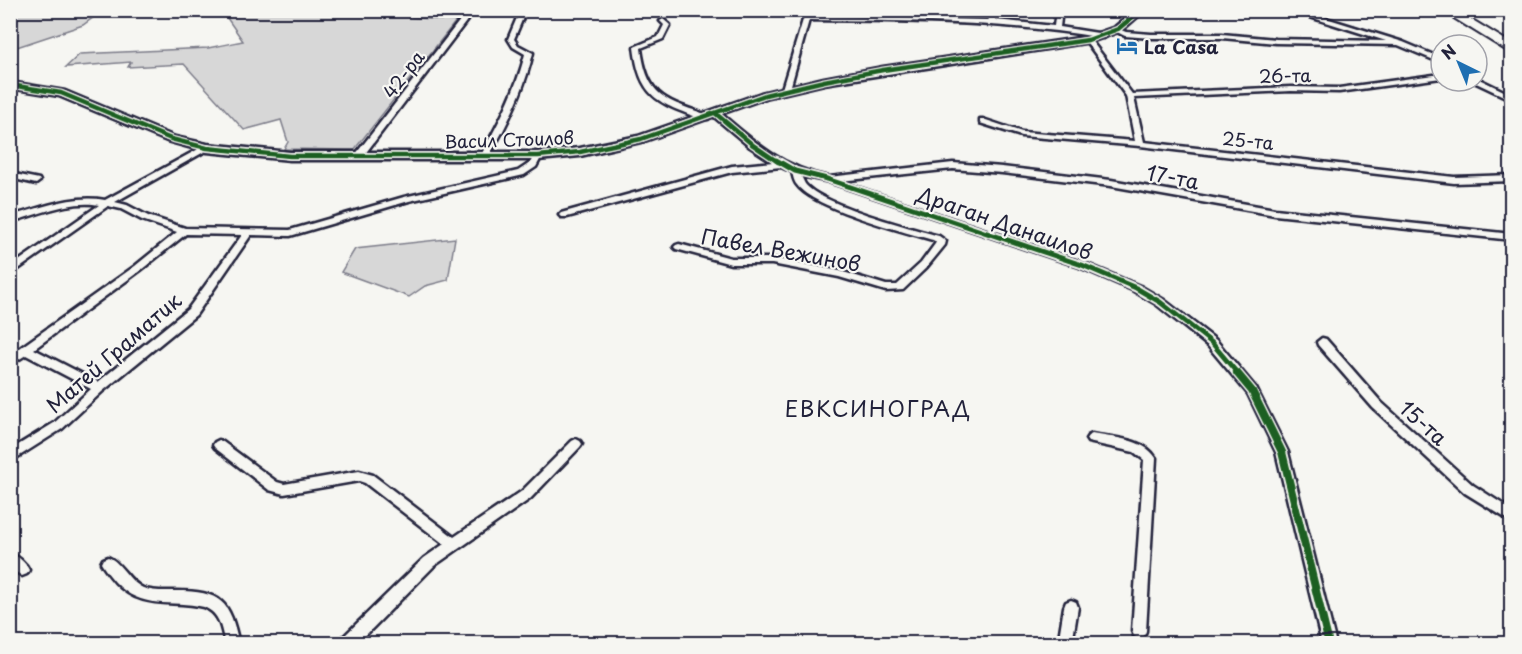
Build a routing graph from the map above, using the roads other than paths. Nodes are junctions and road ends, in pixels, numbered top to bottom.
1 (896, 10) edge
2 (986, 10) edge
3 (1059, 10) edge
4 (1141, 10) edge
5 (1291, 10) edge
6 (1447, 10) edge
7 (1462, 10) edge
8 (472, 11) edge
9 (522, 13) dead end
10 (808, 14) edge
11 (897, 19) junction
12 (663, 21) dead end
13 (993, 21) junction
14 (1057, 26) junction
15 (1116, 30) junction
16 (1104, 36) junction
17 (1088, 40) junction
18 (1511, 42) edge
19 (1401, 43) junction
20 (1512, 51) edge
21 (1429, 56) edge
22 (1429, 78) edge
23 (12, 86) edge
24 (1489, 86) edge
25 (786, 89) junction
26 (1130, 96) junction
27 (1512, 98) edge
28 (710, 115) junction
29 (983, 121) dead end
30 (1140, 144) junction
31 (207, 148) junction
32 (538, 156) junction
33 (358, 157) junction
34 (484, 157) junction
35 (781, 164) junction
36 (796, 172) junction
37 (10, 175) edge
38 (1512, 178) edge
39 (827, 179) junction
40 (36, 181) dead end
41 (107, 203) junction
42 (564, 215) dead end
43 (10, 219) edge
44 (184, 231) junction
45 (248, 233) junction
46 (1512, 237) edge
47 (679, 247) dead end
48 (10, 272) edge
49 (1322, 342) dead end
50 (26, 350) junction
51 (10, 361) edge
52 (99, 388) junction
53 (1092, 439) dead end
54 (576, 444) dead end
55 (219, 445) dead end
56 (10, 457) edge
57 (1512, 517) edge
58 (453, 544) junction
59 (10, 559) edge
60 (108, 563) dead end
61 (22, 570) dead end
62 (1071, 607) dead end
63 (1139, 631) dead end
64 (232, 644) edge
65 (346, 644) edge
66 (1065, 644) edge
67 (1329, 644) edge

1 - 11 street
2 - 13 street
3 - 14 street
4 - 15 street, Васил Стоилов
5 - 19 street
6 - 20 highway
7 - 18 highway
8 - 33 street, 42-ра
9 - 34 street
10 - 11 street
10 - 25 street
11 - 13 street
12 - 28 street, Драган Данаилов
13 - 14 street
14 - 16 street
15 - 16 street, Васил Стоилов
15 - 19 street
16 - 17 street, Васил Стоилов
17 - 25 street, Васил Стоилов
17 - 26 street
19 - 21 street
22 - 26 street, 26-та
23 - 31 street, Васил Стоилов
24 - 27 street
25 - 28 street, Васил Стоилов
26 - 30 street
28 - 32 street, Васил Стоилов
28 - 35 street, Драган Данаилов
29 - 30 street, 25-та
30 - 38 street, 25-та
31 - 33 street, Васил Стоилов
31 - 41 street
32 - 34 street, Васил Стоилов
32 - 45 street
33 - 34 street, Васил Стоилов
35 - 36 street, Драган Данаилов
35 - 42 street
36 - 39 street, Драган Данаилов
36 - 47 street, Павел Вежинов
37 - 40 street
39 - 46 street, 17-та
39 - 67 street, Драган Данаилов
41 - 43 street
41 - 44 street
41 - 48 street
44 - 45 street
44 - 50 street
45 - 52 street, Матей Граматик
49 - 57 street, 15-та
50 - 51 street
50 - 52 street
52 - 56 street, Матей Граматик
53 - 63 street
54 - 58 street
55 - 58 street
58 - 65 street
59 - 61 street
60 - 64 street
62 - 66 street

